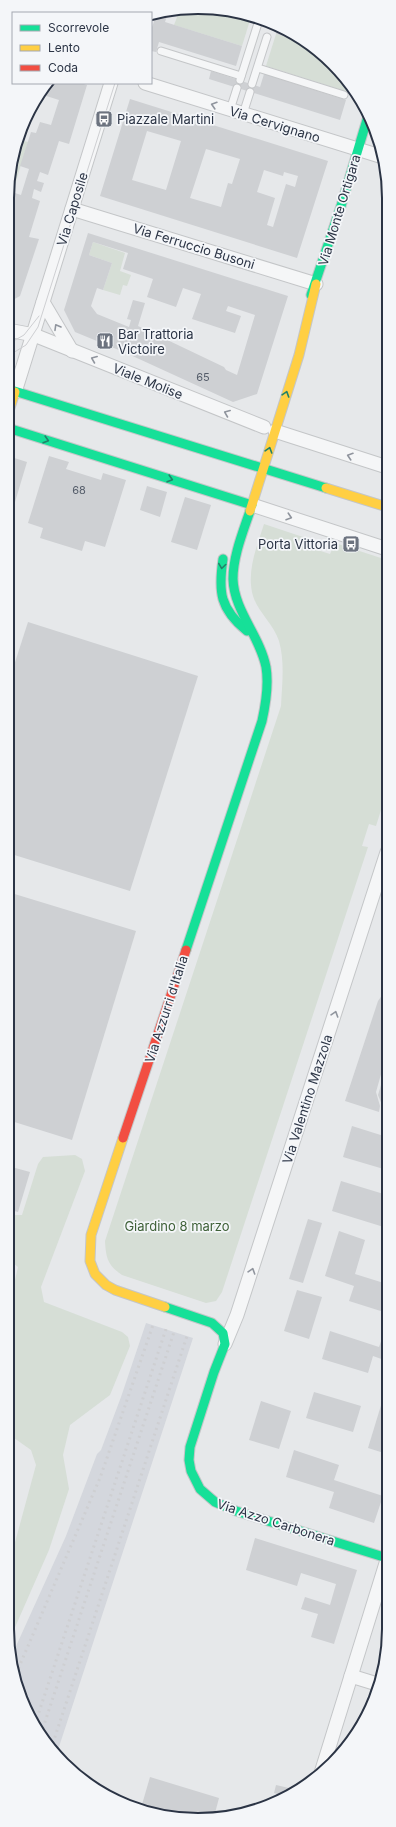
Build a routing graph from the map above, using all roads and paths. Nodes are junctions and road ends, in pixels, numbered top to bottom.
1 (258, 24) edge
2 (267, 37) dead end
3 (161, 51) dead end
4 (258, 68) junction
5 (112, 84) edge
6 (117, 84) edge
7 (148, 84) edge
8 (252, 84) dead end
9 (237, 88) dead end
10 (250, 92) dead end
11 (344, 95) dead end
12 (230, 110) junction
13 (243, 114) junction
14 (366, 123) edge
15 (358, 150) junction
16 (377, 156) edge
17 (82, 180) junction
18 (72, 209) junction
19 (316, 284) junction
20 (43, 302) junction
21 (14, 331) edge
22 (33, 335) junction
23 (292, 343) dead end
24 (72, 351) junction
25 (14, 386) edge
26 (14, 392) edge
27 (267, 427) junction
28 (14, 430) edge
29 (382, 465) edge
30 (263, 468) junction
31 (243, 502) junction
32 (382, 505) edge
33 (382, 547) edge
34 (226, 548) dead end
35 (254, 636) junction
36 (382, 867) edge
37 (198, 1318) junction
38 (225, 1344) junction
39 (214, 1372) junction
40 (382, 1557) edge
41 (382, 1575) edge
42 (351, 1676) junction
43 (374, 1683) edge
44 (324, 1762) edge

1 - 3 lane
2 - 4 lane
4 - 8 lane
4 - 11 lane
5 - 17 street, Via Caposile
6 - 17 street, Via Caposile
12 -> 7 street, Via Cervignano
9 - 12 lane
10 - 13 lane
12 - 13 street, Via Cervignano
13 - 15 street, Via Cervignano
14 - 15 street, Via Monte Ortigara
15 - 16 street, Via Cervignano
15 - 19 street, Via Monte Ortigara
17 - 18 street, Via Caposile
18 - 19 street, Via Ferruccio Busoni
18 - 20 street, Via Caposile
19 - 23 street, Via Monte Ortigara
27 -> 19 street, Via Monte Ortigara
20 - 22 street, Via Caposile
24 -> 20 street
21 - 22 street, Viale Molise
22 - 24 street, Viale Molise
22 - 25 street
27 -> 24 street, Viale Molise
26 - 30 street
29 -> 27 street, Viale Molise
30 -> 27 street
28 -> 31 street
30 - 31 street
30 - 32 street
31 -> 33 street
31 - 35 street, Via Azzurri d'Italia
34 -> 35 street, Via Azzurri d'Italia
35 - 37 street, Via Azzurri d'Italia
38 -> 36 street, Via Valentino Mazzola
37 - 38 street, Via Azzurri d'Italia
37 - 39 street, Via Azzurri d'Italia
38 - 39 street, Via Azzo Carbonera
39 - 40 street, Via Azzo Carbonera
41 - 42 street
42 - 43 street
42 - 44 street

